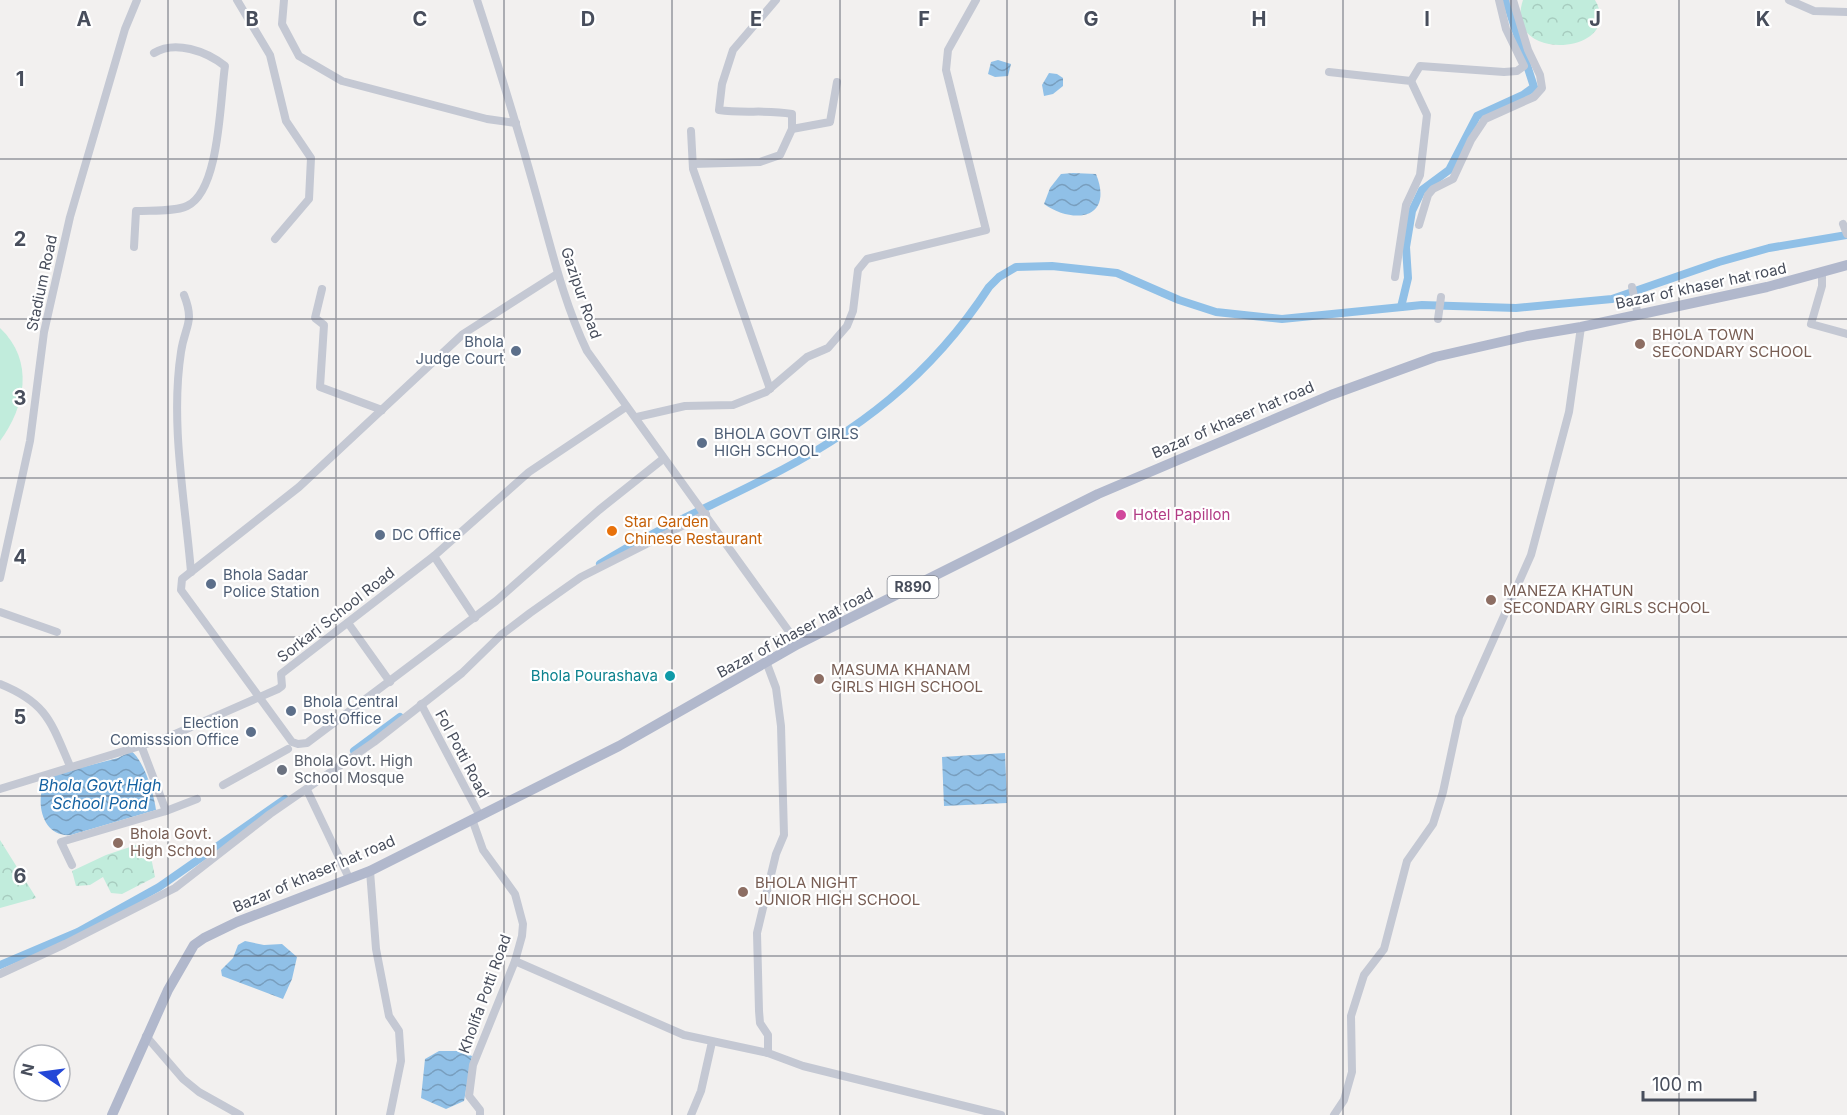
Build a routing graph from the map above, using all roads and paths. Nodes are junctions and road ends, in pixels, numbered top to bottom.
1 (137, 0) edge
2 (237, 0) edge
3 (284, 0) edge
4 (477, 0) edge
5 (776, 0) edge
6 (976, 0) edge
7 (1498, 0) edge
8 (1512, 0) edge
9 (1789, 0) edge
10 (1847, 12) edge
11 (153, 53) dead end
12 (1329, 72) dead end
13 (1411, 81) junction
14 (837, 82) dead end
15 (516, 123) junction
16 (792, 129) junction
17 (692, 131) dead end
18 (693, 164) junction
19 (1844, 224) dead end
20 (1419, 225) dead end
21 (1847, 234) edge
22 (274, 239) dead end
23 (134, 247) dead end
24 (1847, 265) edge
25 (1822, 273) junction
26 (557, 274) junction
27 (1395, 277) dead end
28 (1632, 287) dead end
29 (322, 289) dead end
30 (184, 295) dead end
31 (1441, 297) dead end
32 (1637, 311) junction
33 (1437, 319) dead end
34 (1581, 327) junction
35 (1847, 334) edge
36 (770, 389) junction
37 (626, 406) junction
38 (381, 410) junction
39 (637, 417) junction
40 (663, 459) junction
41 (706, 514) junction
42 (434, 556) junction
43 (191, 572) junction
44 (0, 578) edge
45 (0, 612) edge
46 (475, 618) junction
47 (348, 622) junction
48 (57, 632) dead end
49 (798, 644) junction
50 (767, 664) junction
51 (390, 682) junction
52 (0, 684) edge
53 (260, 696) junction
54 (421, 705) junction
55 (141, 745) junction
56 (288, 749) dead end
57 (70, 766) junction
58 (223, 785) dead end
59 (0, 789) edge
60 (307, 790) junction
61 (197, 799) dead end
62 (166, 811) junction
63 (476, 817) junction
64 (72, 865) dead end
65 (370, 871) junction
66 (349, 879) junction
67 (515, 961) junction
68 (0, 974) edge
69 (146, 1036) junction
70 (712, 1042) junction
71 (768, 1053) junction
72 (112, 1115) edge
73 (240, 1115) edge
74 (390, 1115) edge
75 (480, 1115) edge
76 (691, 1115) edge
77 (1002, 1115) edge
78 (1334, 1115) edge

1 - 44 street, Stadium Road
2 - 22 street
3 - 15 street
4 - 15 street, Gazipur Road
5 - 16 street
6 - 36 street
7 - 13 street
8 - 20 street
9 - 10 street
11 - 23 street
12 - 13 street
13 - 27 street
14 - 16 street
15 - 26 street, Gazipur Road
16 - 18 street
17 - 18 street
18 - 36 street
19 - 21 street
24 - 25 main road, Bazar of khaser hat road / R890
25 - 32 main road, Bazar of khaser hat road / R890
25 - 35 street
26 - 37 street, Gazipur Road
26 - 38 street
28 - 32 street
29 - 38 street
30 - 43 street
31 - 33 street
32 - 34 main road, Bazar of khaser hat road / R890
34 - 49 main road, Bazar of khaser hat road / R890
34 - 78 street
36 - 39 street
37 - 39 street, Gazipur Road
37 - 42 street, Sorkari School Road
38 - 43 street
39 - 40 street, Gazipur Road
40 - 41 street, Gazipur Road
40 - 46 street
41 - 49 street, Gazipur Road
41 - 54 street
42 - 46 street
42 - 47 street, Sorkari School Road
43 - 53 street
45 - 48 street
46 - 51 street
47 - 51 street
47 - 53 street, Sorkari School Road
49 - 50 main road, Bazar of khaser hat road / R890
50 - 63 main road, Bazar of khaser hat road / R890
50 - 71 street
51 - 53 street
52 - 57 street
53 - 55 street, Sorkari School Road
54 - 60 street
54 - 63 street, Fol Potti Road
55 - 57 street, Sorkari School Road
55 - 62 street
56 - 58 street
57 - 59 street, Sorkari School Road
60 - 66 street
60 - 68 street
61 - 62 street
62 - 64 street
63 - 65 main road, Bazar of khaser hat road / R890
63 - 67 street, Kholifa Potti Road
65 - 66 main road, Bazar of khaser hat road / R890
65 - 74 street
66 - 69 main road, Bazar of khaser hat road / R890
67 - 70 street
67 - 75 street, Kholifa Potti Road
69 - 72 main road, Bazar of khaser hat road / R890
69 - 73 street
70 - 71 street
70 - 76 street
71 - 77 street

